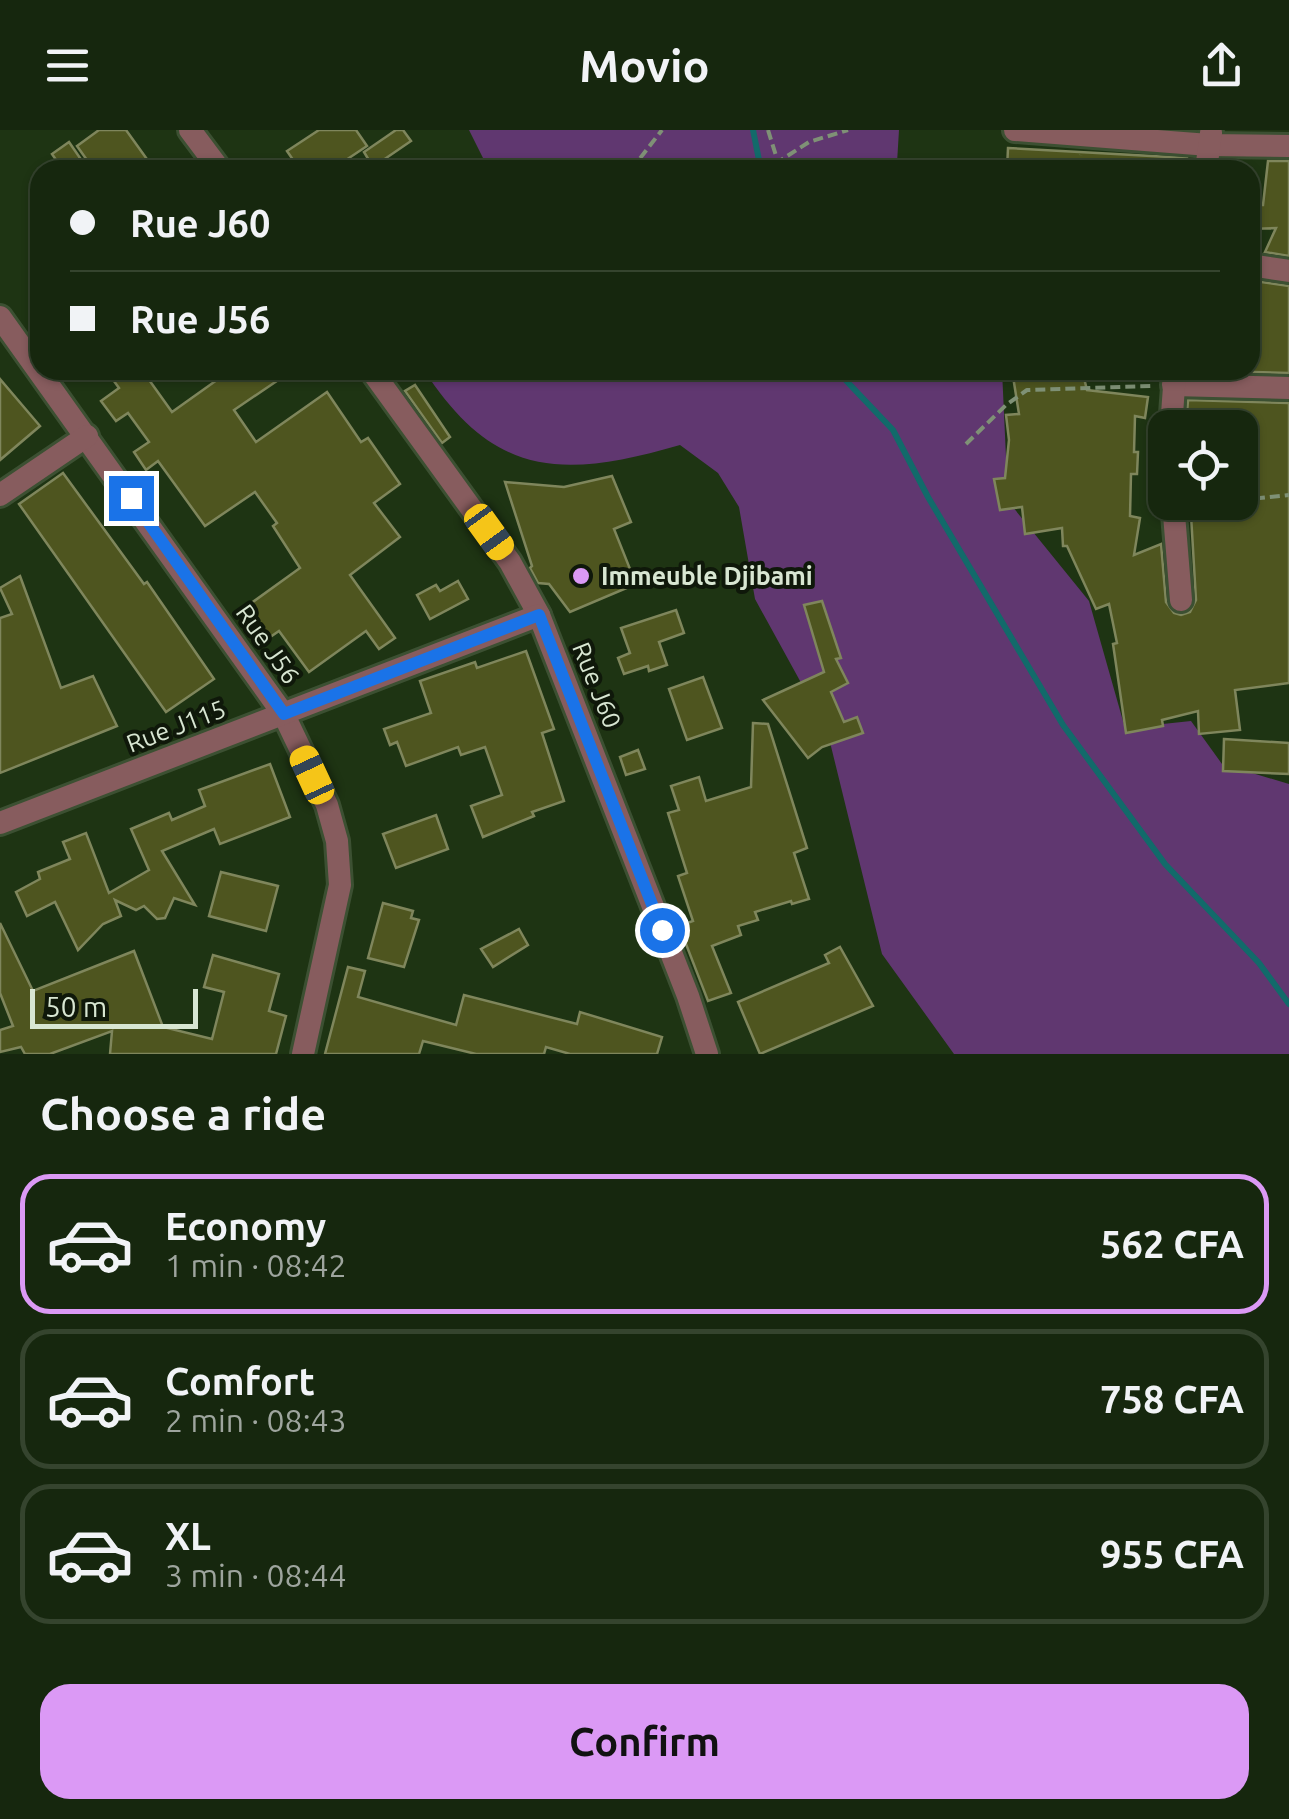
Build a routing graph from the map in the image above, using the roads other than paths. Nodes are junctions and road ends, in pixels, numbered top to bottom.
1 (190, 130) edge
2 (1015, 130) edge
3 (1210, 138) edge
4 (1289, 146) edge
5 (212, 160) edge
6 (1260, 267) edge
7 (1289, 271) edge
8 (0, 317) edge
9 (30, 358) edge
10 (46, 380) edge
11 (378, 380) edge
12 (1174, 380) edge
13 (1197, 380) edge
14 (1289, 388) edge
15 (1172, 410) edge
16 (87, 436) junction
17 (0, 494) edge
18 (1174, 520) edge
19 (1180, 600) dead end
20 (539, 615) junction
21 (284, 714) junction
22 (0, 823) edge
23 (303, 1054) edge
24 (707, 1054) edge

1 - 5 street
2 - 3 street
3 - 4 street
6 - 7 street
8 - 9 street, Rue J56
10 - 16 street, Rue J56
11 - 20 street, Rue J60
12 - 15 street
13 - 14 street
16 - 17 street
16 - 21 street, Rue J56
18 - 19 street
20 - 21 street, Rue J115
20 - 24 street, Rue J60
21 - 22 street, Rue J115
21 - 23 street, Rue J56

